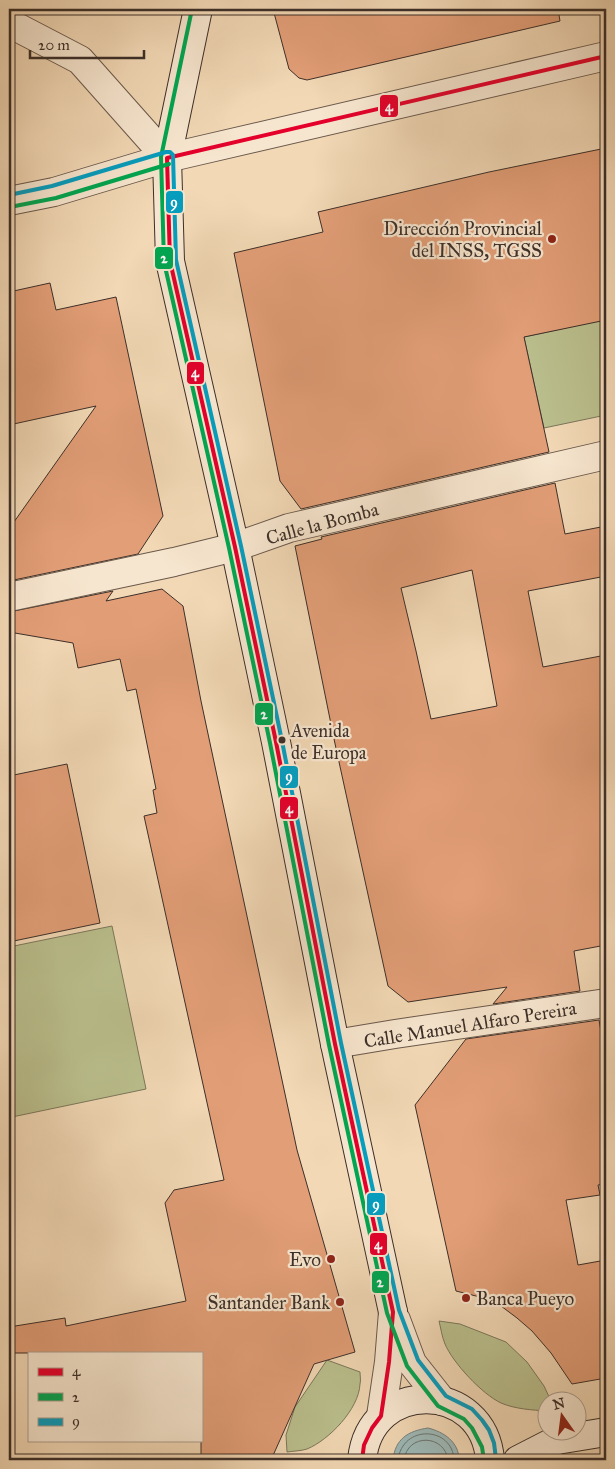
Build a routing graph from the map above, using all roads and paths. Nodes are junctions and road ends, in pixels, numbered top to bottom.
1 (198, 9) edge
2 (9, 23) edge
3 (606, 56) edge
4 (167, 158) junction
5 (9, 201) edge
6 (606, 455) edge
7 (235, 547) junction
8 (9, 598) edge
9 (606, 1003) edge
10 (335, 1044) junction
11 (393, 1312) junction
12 (442, 1401) junction
13 (381, 1416) junction
14 (606, 1432) edge
15 (362, 1460) edge
16 (490, 1460) edge
17 (518, 1460) edge

1 - 4 street
2 - 4 street
3 - 4 street
4 - 5 street
4 - 7 street
6 - 7 street, Calle la Bomba
7 - 8 street, Calle la Bomba
7 - 10 street
9 - 10 street, Calle Manuel Alfaro Pereira
10 - 11 street
11 - 12 street
11 - 13 street
12 - 13 street
12 - 16 street
13 - 15 street
14 - 17 street

